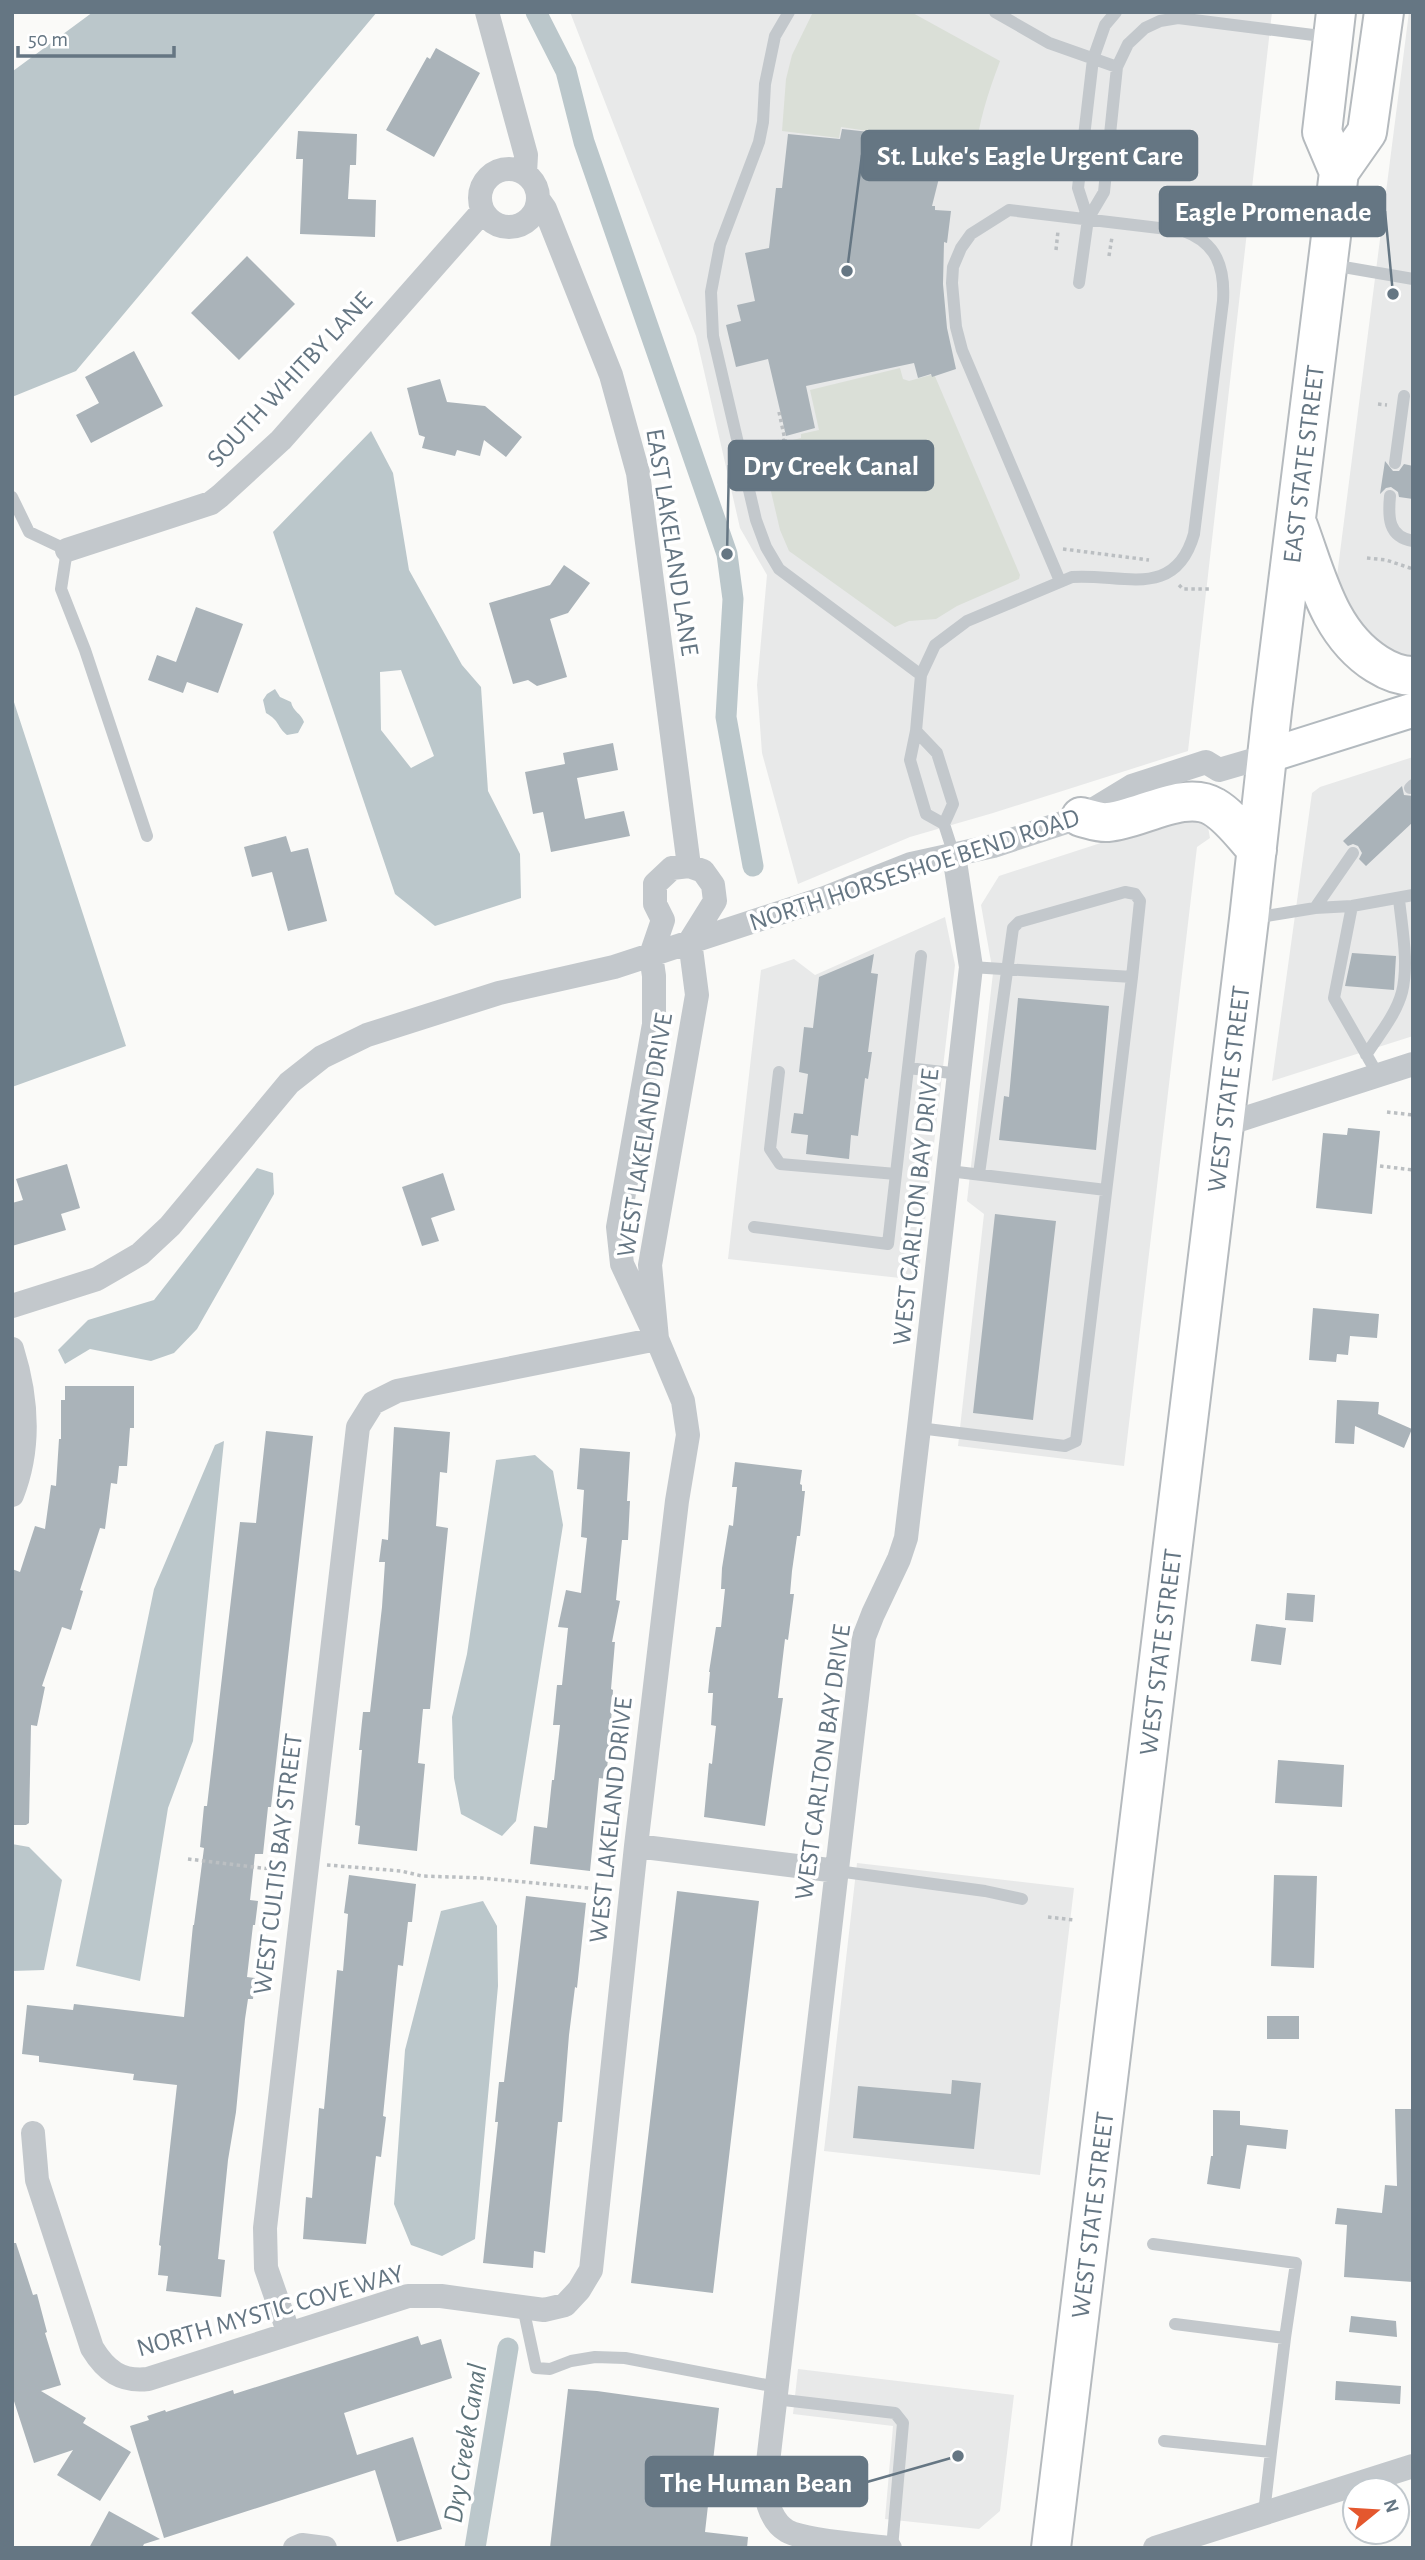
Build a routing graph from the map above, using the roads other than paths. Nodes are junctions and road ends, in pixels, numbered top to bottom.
1 (487, 12) edge
2 (789, 12) edge
3 (995, 12) edge
4 (1116, 12) edge
5 (1384, 12) edge
6 (1337, 21) edge
7 (1093, 59) junction
8 (1117, 67) junction
9 (1347, 161) junction
10 (525, 173) junction
11 (538, 199) junction
12 (482, 212) junction
13 (1088, 219) junction
14 (1328, 265) junction
15 (1413, 279) edge
16 (1079, 283) dead end
17 (1404, 396) dead end
18 (1395, 463) dead end
19 (1390, 496) dead end
20 (12, 497) edge
21 (1296, 519) junction
22 (1413, 541) edge
23 (67, 550) junction
24 (1060, 581) junction
25 (921, 675) junction
26 (1413, 676) edge
27 (1413, 710) edge
28 (916, 731) junction
29 (1267, 756) junction
30 (1081, 817) junction
31 (944, 824) junction
32 (147, 836) dead end
33 (1257, 850) junction
34 (1353, 853) dead end
35 (954, 855) junction
36 (690, 866) junction
37 (1413, 895) edge
38 (1399, 899) junction
39 (1352, 906) junction
40 (1315, 908) junction
41 (1250, 919) junction
42 (690, 941) junction
43 (651, 955) junction
44 (921, 956) dead end
45 (971, 967) junction
46 (1007, 969) junction
47 (1132, 977) junction
48 (1413, 1064) edge
49 (1372, 1065) junction
50 (908, 1068) junction
51 (779, 1073) dead end
52 (960, 1074) junction
53 (1224, 1125) junction
54 (949, 1171) junction
55 (896, 1174) junction
56 (979, 1174) junction
57 (1106, 1190) junction
58 (754, 1227) dead end
59 (12, 1306) edge
60 (657, 1339) junction
61 (12, 1349) edge
62 (919, 1429) junction
63 (12, 1495) edge
64 (636, 1846) junction
65 (837, 1871) junction
66 (1022, 1899) dead end
67 (33, 2133) dead end
68 (1153, 2244) dead end
69 (565, 2305) joint
70 (523, 2307) junction
71 (1175, 2324) dead end
72 (289, 2334) junction
73 (1285, 2337) junction
74 (776, 2393) junction
75 (1164, 2441) dead end
76 (1271, 2452) junction
77 (1413, 2466) edge
78 (1264, 2513) junction
79 (295, 2548) edge
80 (325, 2548) edge
81 (891, 2548) edge
82 (1051, 2548) edge
83 (1155, 2548) edge

1 - 10 street
2 - 25 lane
3 - 7 lane
4 - 7 lane
5 - 9 main road, EAST STATE STREET
6 - 8 lane
6 - 9 main road
7 - 8 lane
7 - 13 lane
8 - 13 lane
9 - 14 main road, EAST STATE STREET
10 - 11 street
10 - 12 street
11 - 12 street
11 - 36 street, EAST LAKELAND LANE
12 - 23 street, SOUTH WHITBY LANE
13 - 16 lane
13 - 24 lane
13 - 24 lane
14 - 15 lane
14 - 21 main road, EAST STATE STREET
17 - 18 lane
19 - 22 lane
20 - 23 lane
21 - 26 main road
21 - 29 main road, EAST STATE STREET
23 - 32 lane
24 - 25 lane
25 - 28 lane
27 - 29 street, NORTH HORSESHOE BEND ROAD
28 - 31 lane
28 - 31 lane
29 - 30 street, NORTH HORSESHOE BEND ROAD
29 - 33 main road, WEST STATE STREET
30 - 33 main road
30 - 35 street, NORTH HORSESHOE BEND ROAD
31 - 35 lane
33 - 41 main road, WEST STATE STREET
34 - 40 lane
35 - 42 street, NORTH HORSESHOE BEND ROAD
35 - 45 street, WEST CARLTON BAY DRIVE
36 - 42 street
36 - 43 street
37 - 38 lane
38 - 39 lane
38 - 49 lane
39 - 40 lane
39 - 49 lane
40 - 41 lane
41 - 53 main road, WEST STATE STREET
42 - 43 street, NORTH HORSESHOE BEND ROAD
42 - 60 street, WEST LAKELAND DRIVE
43 - 59 street, NORTH HORSESHOE BEND ROAD
43 - 60 street, WEST LAKELAND DRIVE
44 - 50 lane
45 - 46 lane
45 - 52 street, WEST CARLTON BAY DRIVE
46 - 47 lane
46 - 47 lane
46 - 56 lane
47 - 57 lane
48 - 49 street
49 - 53 street
50 - 52 lane
50 - 55 lane
51 - 55 lane
52 - 54 street, WEST CARLTON BAY DRIVE
53 - 82 main road, WEST STATE STREET
54 - 56 lane
54 - 62 street, WEST CARLTON BAY DRIVE
55 - 58 lane
56 - 57 lane
57 - 62 lane
60 - 64 street, WEST LAKELAND DRIVE
60 - 72 street, WEST CULTIS BAY STREET
61 - 63 street
62 - 65 street, WEST CARLTON BAY DRIVE
64 - 65 street
64 - 69 street, WEST LAKELAND DRIVE
65 - 66 lane
65 - 74 street, WEST CARLTON BAY DRIVE
67 - 72 street, NORTH MYSTIC COVE WAY
68 - 73 lane
69 - 70 street, NORTH MYSTIC COVE WAY
70 - 72 street, NORTH MYSTIC COVE WAY
70 - 74 lane
71 - 73 lane
73 - 76 lane
74 - 81 street, WEST CARLTON BAY DRIVE
74 - 81 lane
75 - 76 lane
76 - 78 lane
77 - 78 street
78 - 83 street
79 - 80 street

